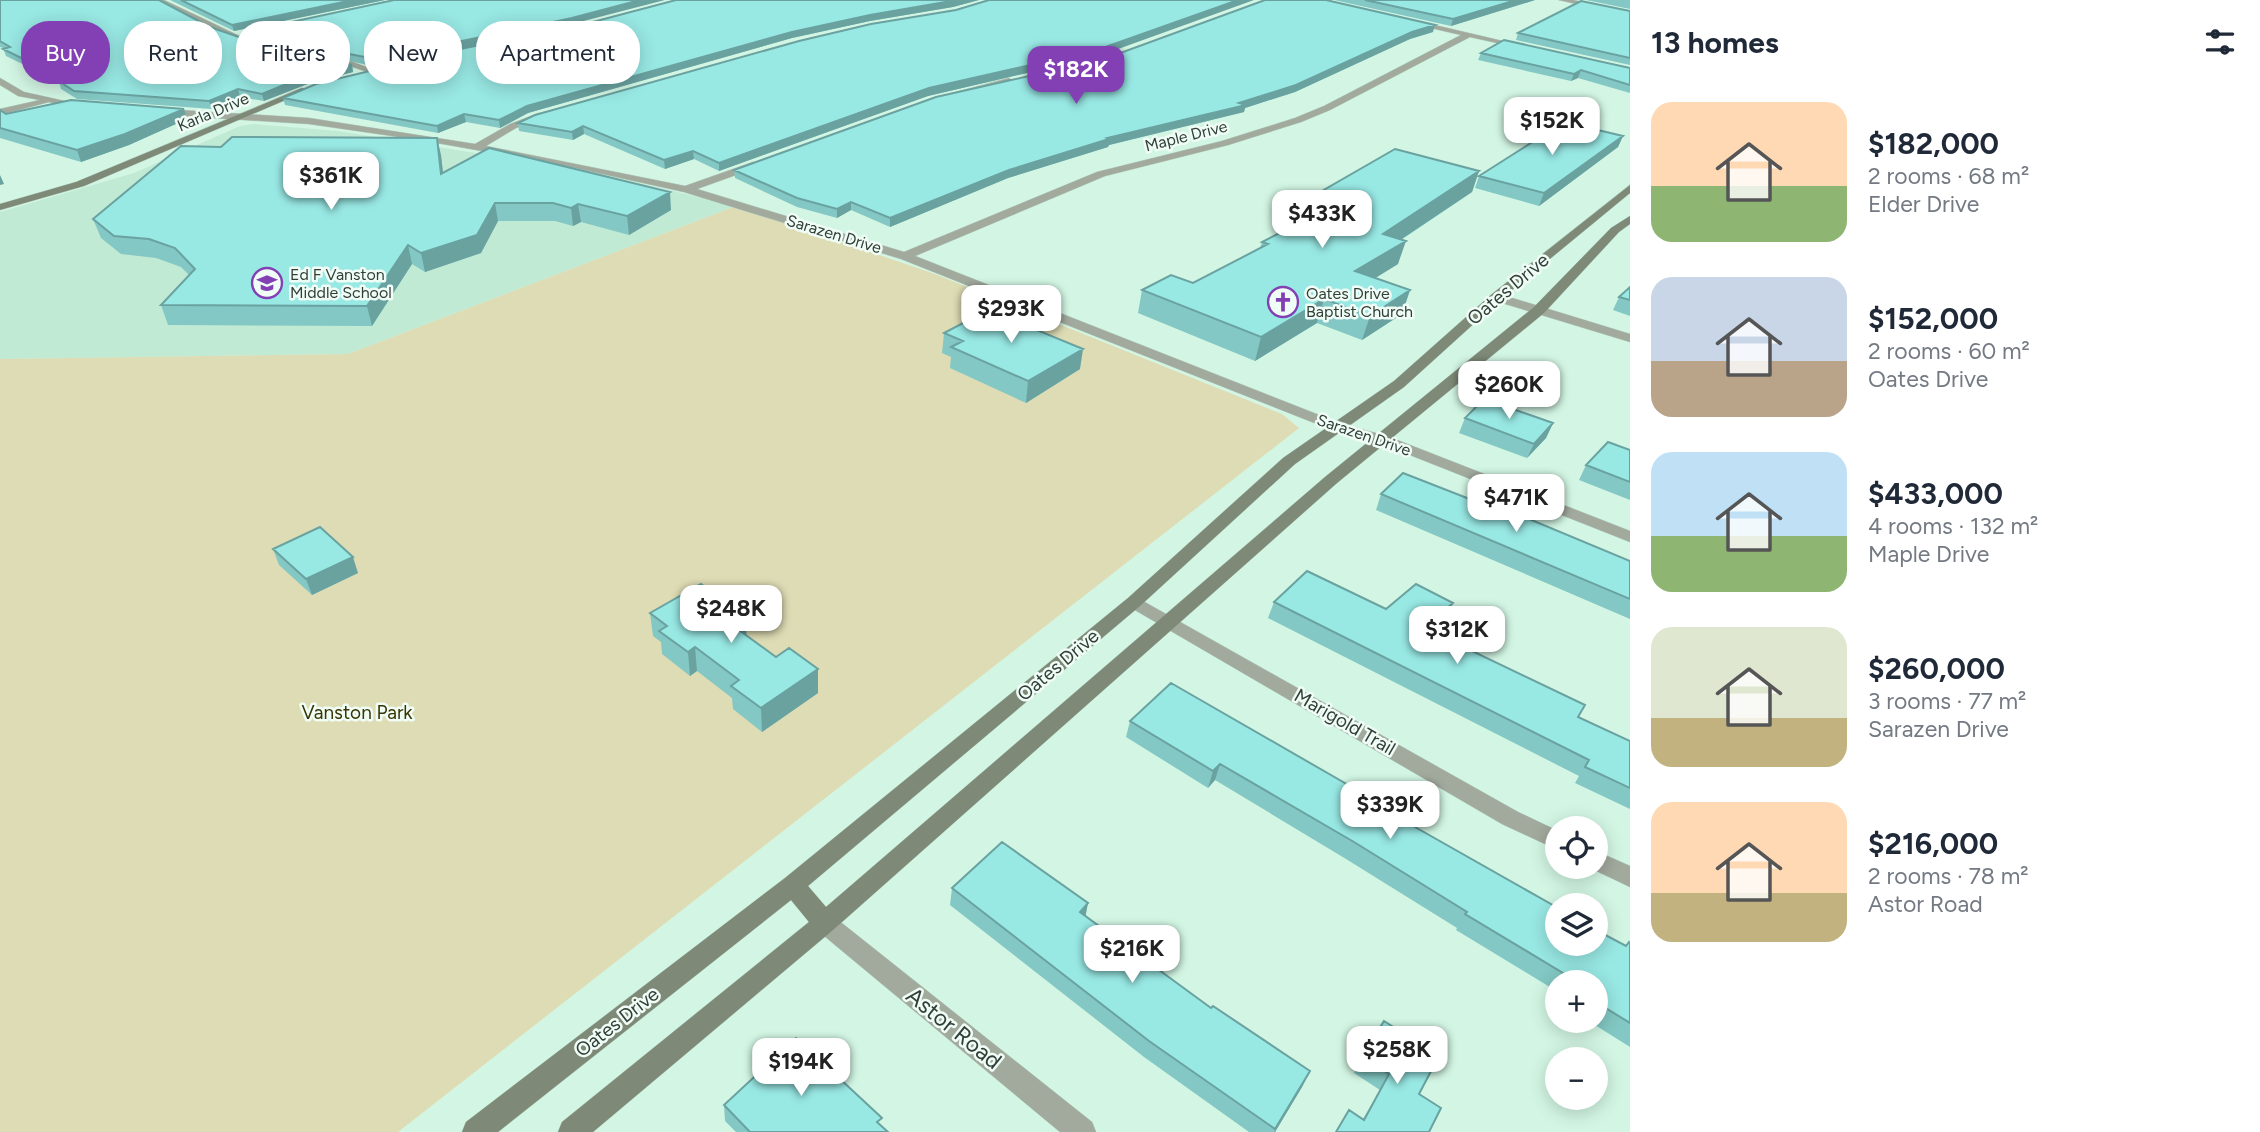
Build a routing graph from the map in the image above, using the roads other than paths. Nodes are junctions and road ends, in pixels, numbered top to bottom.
1 (158, 0) edge
2 (1563, 0) edge
3 (1630, 14) edge
4 (1406, 20) edge
5 (1469, 34) junction
6 (234, 36) edge
7 (1534, 49) edge
8 (364, 73) edge
9 (352, 76) edge
10 (1024, 79) edge
11 (0, 81) edge
12 (314, 87) edge
13 (932, 100) edge
14 (48, 101) junction
15 (99, 107) edge
16 (149, 111) edge
17 (0, 112) edge
18 (545, 114) edge
19 (241, 117) junction
20 (477, 148) junction
21 (764, 161) edge
22 (1630, 188) edge
23 (686, 189) junction
24 (0, 207) edge
25 (1630, 219) edge
26 (905, 256) junction
27 (1496, 297) junction
28 (1539, 310) junction
29 (1630, 338) edge
30 (1337, 427) junction
31 (1382, 439) junction
32 (1630, 537) edge
33 (1134, 602) junction
34 (1171, 622) junction
35 (1545, 835) edge
36 (1608, 866) edge
37 (1630, 877) edge
38 (793, 885) junction
39 (825, 923) junction
40 (476, 1132) edge
41 (572, 1132) edge
42 (1082, 1132) edge

1 - 6 street
2 - 3 street
4 - 5 street
5 - 7 street
5 - 26 street, Maple Drive
8 - 9 main road
10 - 13 street
11 - 14 street
12 - 19 main road, Karla Drive
14 - 15 street
14 - 17 street
16 - 19 street, Sarazen Drive
18 - 20 street
19 - 20 street, Sarazen Drive
19 - 24 main road, Karla Drive
20 - 23 street, Sarazen Drive
21 - 23 street
22 - 27 main road, Oates Drive
23 - 26 street, Sarazen Drive
25 - 28 main road, Oates Drive
26 - 30 street, Sarazen Drive
27 - 28 street
27 - 30 main road, Oates Drive
28 - 29 street
28 - 31 main road, Oates Drive
30 - 31 street, Sarazen Drive
30 - 33 main road, Oates Drive
31 - 32 street, Sarazen Drive
31 - 34 main road, Oates Drive
33 - 34 street, Marigold Trail
33 - 38 main road, Oates Drive
34 - 35 street, Marigold Trail
34 - 39 main road, Oates Drive
36 - 37 street
38 - 39 main road
38 - 40 main road, Oates Drive
39 - 41 main road, Oates Drive
39 - 42 street, Astor Road

